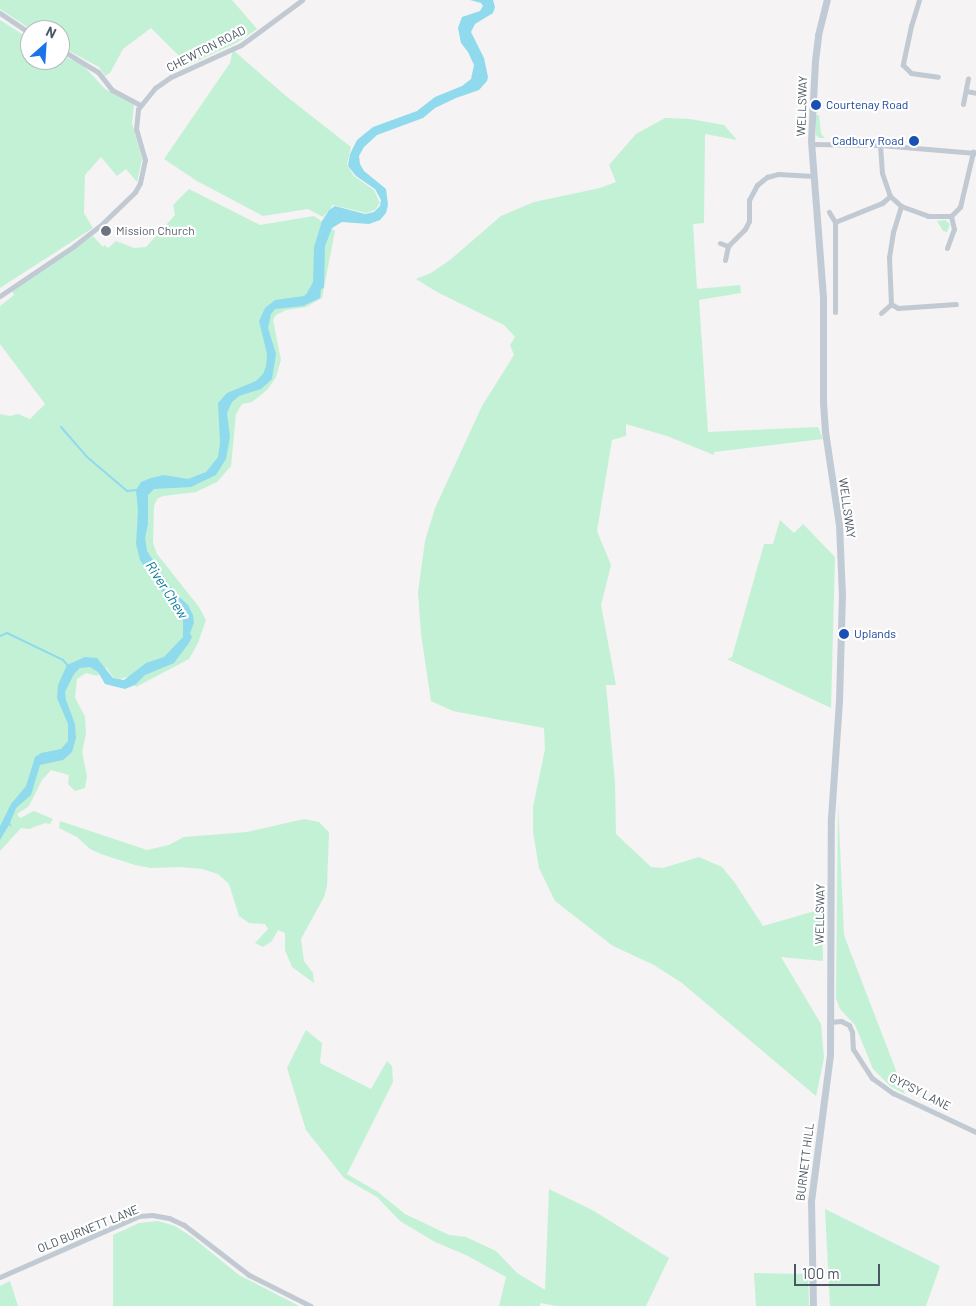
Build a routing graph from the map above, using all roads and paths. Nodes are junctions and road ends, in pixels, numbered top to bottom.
1 (302, 0) edge
2 (827, 0) edge
3 (919, 0) edge
4 (0, 13) edge
5 (20, 26) edge
6 (70, 55) edge
7 (938, 76) dead end
8 (968, 78) dead end
9 (966, 91) junction
10 (976, 93) edge
11 (140, 104) junction
12 (963, 104) dead end
13 (812, 144) junction
14 (880, 145) junction
15 (974, 152) edge
16 (814, 176) junction
17 (890, 196) junction
18 (901, 206) junction
19 (829, 212) dead end
20 (951, 216) junction
21 (835, 222) junction
22 (944, 235) dead end
23 (951, 238) junction
24 (720, 243) dead end
25 (728, 246) junction
26 (947, 248) dead end
27 (725, 260) dead end
28 (0, 296) edge
29 (891, 304) junction
30 (956, 304) dead end
31 (940, 305) junction
32 (835, 312) dead end
33 (881, 313) dead end
34 (941, 313) dead end
35 (830, 1022) junction
36 (976, 1132) edge
37 (0, 1278) edge
38 (311, 1306) edge
39 (813, 1306) edge

1 - 11 street, CHEWTON ROAD
2 - 13 main road, WELLSWAY
3 - 7 street
4 - 5 street
6 - 11 street
8 - 9 street
9 - 10 street
9 - 12 street
11 - 28 street
13 - 14 street
13 - 16 main road, WELLSWAY
14 - 15 street
14 - 17 street
15 - 20 street
16 - 25 street
16 - 35 main road, WELLSWAY
17 - 18 street
17 - 21 street
18 - 20 street
18 - 29 street
19 - 21 street
20 - 23 street
21 - 32 street
22 - 23 street
23 - 26 street
24 - 25 street
25 - 27 street
29 - 31 street
29 - 33 street
30 - 31 street
31 - 34 street
35 - 36 street, GYPSY LANE
35 - 39 main road, BURNETT HILL
37 - 38 street, OLD BURNETT LANE

